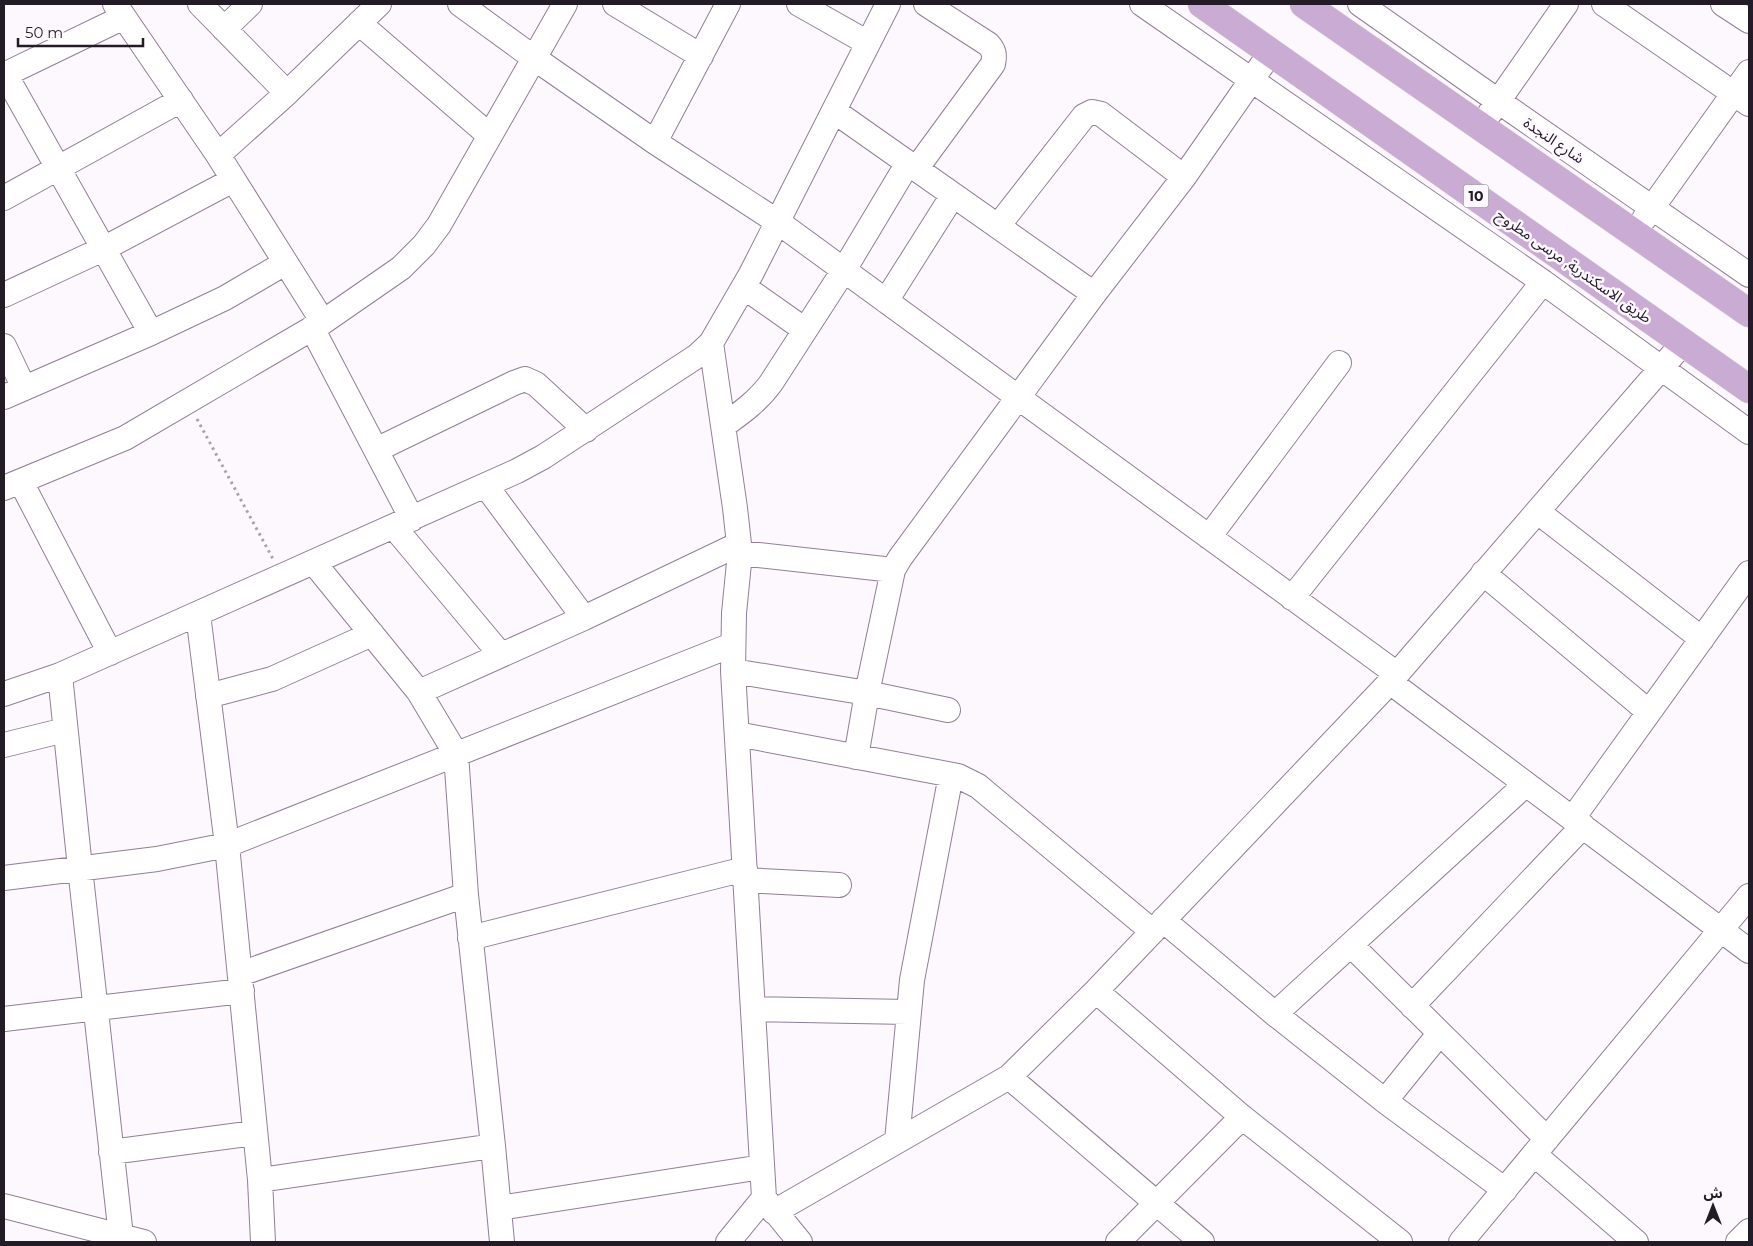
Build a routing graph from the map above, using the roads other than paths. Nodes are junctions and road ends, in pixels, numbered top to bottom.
1 (200, 4) edge
2 (250, 4) edge
3 (460, 4) edge
4 (564, 4) edge
5 (615, 4) edge
6 (728, 4) edge
7 (799, 4) edge
8 (888, 4) edge
9 (926, 4) edge
10 (1142, 4) edge
11 (1202, 4) edge
12 (1304, 4) edge
13 (1360, 4) edge
14 (1566, 4) edge
15 (1604, 4) edge
16 (1723, 4) edge
17 (119, 10) edge
18 (370, 10) edge
19 (1749, 21) edge
20 (224, 28) junction
21 (868, 43) junction
22 (1271, 52) junction
23 (700, 56) junction
24 (534, 58) junction
25 (1749, 72) edge
26 (4, 75) edge
27 (1252, 80) junction
28 (287, 93) junction
29 (1742, 99) edge
30 (181, 100) junction
31 (1498, 101) junction
32 (834, 111) junction
33 (1481, 126) junction
34 (490, 136) junction
35 (655, 142) junction
36 (218, 155) junction
37 (912, 166) junction
38 (58, 168) junction
39 (1184, 177) junction
40 (233, 180) junction
41 (953, 195) junction
42 (4, 198) edge
43 (1653, 207) junction
44 (778, 222) junction
45 (998, 226) junction
46 (1634, 233) junction
47 (103, 249) junction
48 (285, 263) junction
49 (844, 270) junction
50 (1749, 275) edge
51 (1543, 282) junction
52 (744, 287) junction
53 (1094, 294) junction
54 (4, 295) edge
55 (886, 301) junction
56 (1749, 313) edge
57 (318, 325) junction
58 (805, 330) junction
59 (151, 333) junction
60 (710, 343) junction
61 (1683, 343) junction
62 (4, 346) edge
63 (1339, 363) dead end
64 (1662, 368) junction
65 (1749, 389) edge
66 (14, 393) edge
67 (1018, 397) junction
68 (723, 426) junction
69 (586, 430) junction
70 (1749, 432) edge
71 (376, 450) junction
72 (12, 485) edge
73 (486, 486) junction
74 (1538, 512) junction
75 (403, 523) junction
76 (1209, 537) junction
77 (740, 548) junction
78 (314, 563) junction
79 (893, 570) junction
80 (1483, 573) junction
81 (1749, 573) edge
82 (1292, 598) junction
83 (198, 614) junction
84 (584, 618) junction
85 (372, 634) junction
86 (1702, 639) junction
87 (732, 645) junction
88 (110, 653) junction
89 (500, 655) junction
90 (733, 670) junction
91 (60, 675) junction
92 (1394, 678) junction
93 (419, 692) junction
94 (867, 693) junction
95 (4, 694) edge
96 (208, 696) junction
97 (948, 710) dead end
98 (1649, 712) junction
99 (65, 730) junction
100 (737, 734) junction
101 (4, 745) edge
102 (456, 754) junction
103 (856, 757) junction
104 (951, 775) junction
105 (1526, 784) junction
106 (1578, 822) junction
107 (227, 845) junction
108 (80, 868) junction
109 (745, 874) junction
110 (4, 878) edge
111 (839, 885) dead end
112 (466, 896) junction
113 (1749, 896) edge
114 (1157, 925) junction
115 (1721, 930) junction
116 (470, 938) junction
117 (1351, 945) junction
118 (1749, 951) edge
119 (241, 983) junction
120 (1096, 991) junction
121 (1412, 1006) junction
122 (95, 1007) junction
123 (753, 1009) junction
124 (908, 1012) junction
125 (1275, 1014) junction
126 (4, 1019) edge
127 (1440, 1034) junction
128 (1008, 1077) junction
129 (1386, 1101) junction
130 (1242, 1117) junction
131 (255, 1133) junction
132 (897, 1141) junction
133 (493, 1146) junction
134 (1541, 1146) junction
135 (112, 1152) junction
136 (762, 1167) junction
137 (260, 1180) junction
138 (1505, 1190) junction
139 (1157, 1204) junction
140 (769, 1205) junction
141 (4, 1206) edge
142 (499, 1208) junction
143 (1749, 1231) edge
144 (121, 1236) junction
145 (144, 1242) edge
146 (263, 1242) edge
147 (502, 1242) edge
148 (728, 1242) edge
149 (800, 1242) edge
150 (1118, 1242) edge
151 (1202, 1242) edge
152 (1400, 1242) edge
153 (1461, 1242) edge
154 (1636, 1242) edge
155 (1738, 1242) edge

1 - 20 street
2 - 20 street
3 - 24 street
4 - 24 street
5 - 23 street
6 - 23 street
7 - 21 street
8 - 21 street
9 - 37 street
10 - 27 street
11 - 22 main road, طريق الاسكندرية, مرسى مطروح / 10
12 - 33 main road
13 - 31 street, شارع النجدة
14 - 31 street
15 - 29 street
16 - 19 street
17 - 26 street
17 - 30 street
18 - 28 street
18 - 34 street
20 - 28 street
21 - 32 street
22 - 27 street
22 - 61 main road, طريق الاسكندرية, مرسى مطروح / 10
23 - 35 street
24 - 34 street
24 - 35 street
25 - 29 street
26 - 38 street
27 - 39 street
27 - 51 street
28 - 36 street
29 - 43 street
30 - 36 street
30 - 38 street
31 - 33 street
31 - 43 street, شارع النجدة
32 - 37 street
32 - 44 street
33 - 46 main road
34 - 57 street
35 - 44 street
36 - 40 street
37 - 41 street
37 - 49 street
38 - 42 street
38 - 47 street
39 - 45 street
39 - 53 street
40 - 47 street
40 - 48 street
41 - 45 street
41 - 55 street
43 - 46 street
43 - 50 street, شارع النجدة
44 - 49 street
44 - 52 street
45 - 53 street
46 - 56 main road
47 - 54 street
47 - 59 street
48 - 57 street
48 - 59 street
49 - 55 street
49 - 58 street
51 - 64 street
51 - 82 street
52 - 58 street
52 - 60 street
53 - 67 street
55 - 67 street
57 - 71 street
57 - 72 street
58 - 68 street
59 - 66 street
60 - 68 street
60 - 69 street
61 - 64 street
61 - 65 main road, طريق الاسكندرية, مرسى مطروح / 10
62 - 66 street
63 - 76 street
64 - 70 street
64 - 74 street
67 - 76 street
67 - 79 street
68 - 77 street
69 - 71 street
69 - 73 street
71 - 75 street
72 - 88 street
73 - 75 street
73 - 84 street
74 - 80 street
74 - 86 street
75 - 78 street
75 - 89 street
76 - 82 street
77 - 79 street
77 - 84 street
77 - 87 street
78 - 83 street
78 - 85 street
79 - 94 street
80 - 92 street
80 - 98 street
81 - 86 street
82 - 92 street
83 - 88 street
83 - 96 street
84 - 89 street
85 - 93 street
85 - 96 street
86 - 98 street
87 - 90 street
87 - 102 street
88 - 91 street
89 - 93 street
90 - 94 street
90 - 100 street
91 - 95 street
91 - 99 street
92 - 105 street
92 - 114 street
93 - 102 street
94 - 97 street
94 - 103 street
96 - 107 street
98 - 106 street
99 - 101 street
99 - 108 street
100 - 103 street
100 - 109 street
102 - 107 street
102 - 112 street
103 - 104 street
104 - 114 street
104 - 124 street
105 - 106 street
105 - 117 street
106 - 115 street
106 - 121 street
107 - 108 street
107 - 119 street
108 - 110 street
108 - 122 street
109 - 111 street
109 - 116 street
109 - 123 street
112 - 116 street
112 - 119 street
113 - 115 street
114 - 120 street
114 - 125 street
115 - 118 street
115 - 134 street
116 - 133 street
117 - 121 street
117 - 125 street
119 - 122 street
119 - 131 street
120 - 128 street
120 - 130 street
121 - 127 street
122 - 126 street
122 - 135 street
123 - 124 street
123 - 136 street
124 - 132 street
125 - 129 street
127 - 129 street
127 - 134 street
128 - 132 street
128 - 139 street
129 - 138 street
130 - 139 street
130 - 152 street
131 - 135 street
131 - 137 street
132 - 140 street
133 - 137 street
133 - 142 street
134 - 138 street
134 - 154 street
135 - 144 street
136 - 140 street
136 - 142 street
137 - 146 street
138 - 153 street
139 - 150 street
139 - 151 street
140 - 148 street
140 - 149 street
141 - 144 street
142 - 147 street
143 - 155 street
144 - 145 street

